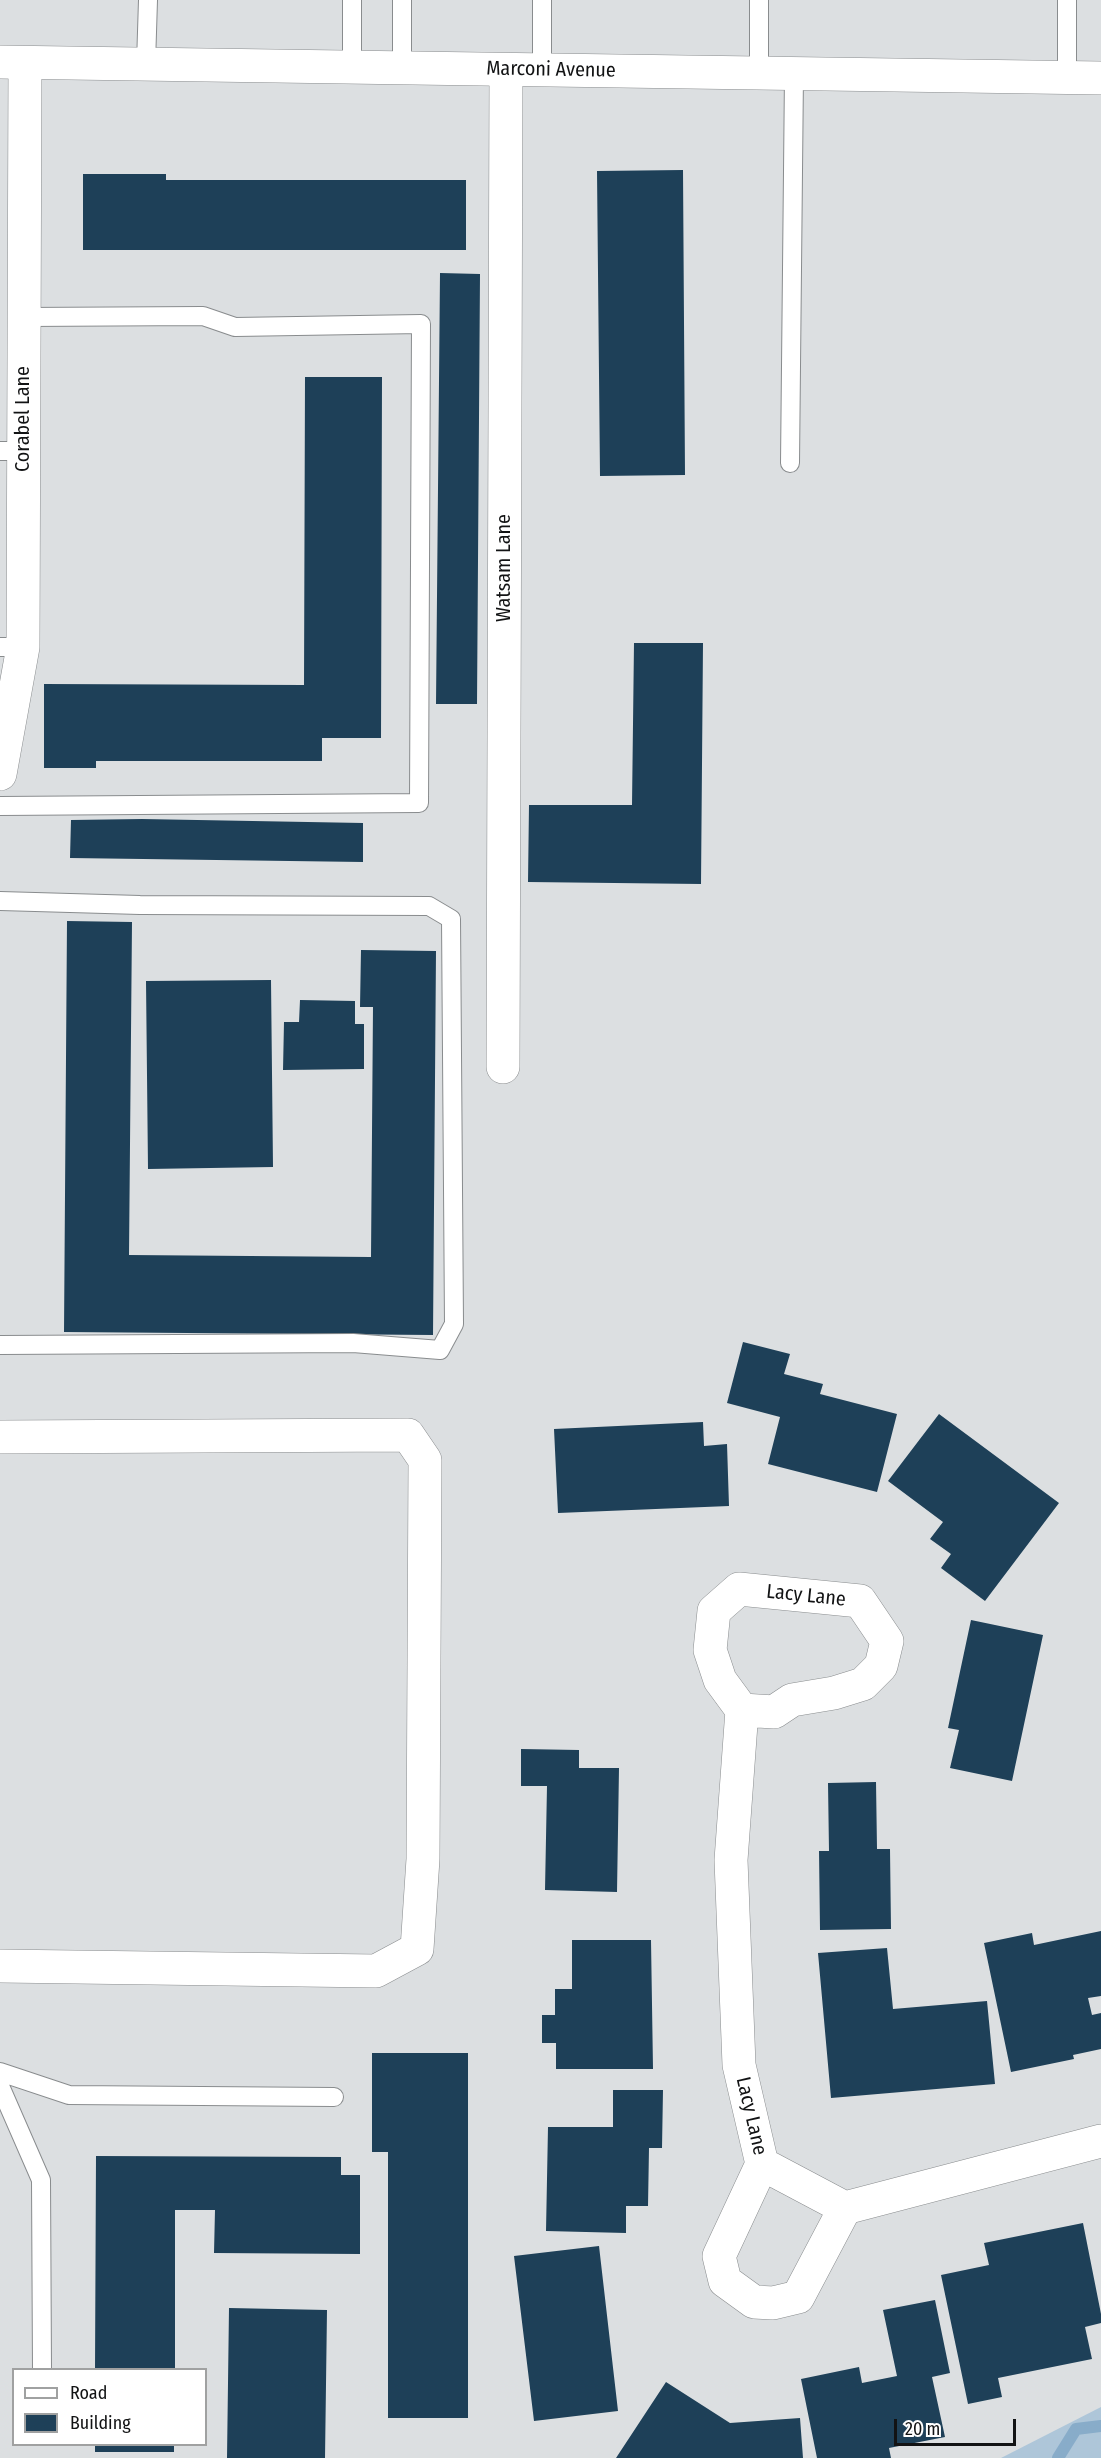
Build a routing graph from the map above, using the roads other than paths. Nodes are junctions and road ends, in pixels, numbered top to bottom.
1 (148, 0) edge
2 (352, 0) edge
3 (402, 0) edge
4 (542, 0) edge
5 (759, 0) edge
6 (1067, 0) edge
7 (12, 63) edge
8 (146, 64) junction
9 (352, 68) junction
10 (402, 68) junction
11 (506, 70) junction
12 (542, 70) junction
13 (759, 73) junction
14 (794, 74) junction
15 (1067, 78) junction
16 (1101, 78) edge
17 (24, 317) junction
18 (12, 451) edge
19 (790, 463) dead end
20 (11, 647) edge
21 (0, 774) edge
22 (0, 806) edge
23 (0, 901) edge
24 (503, 1067) dead end
25 (0, 1345) edge
26 (0, 1437) edge
27 (742, 1710) junction
28 (0, 1966) edge
29 (0, 2072) edge
30 (0, 2086) edge
31 (334, 2097) dead end
32 (1101, 2141) edge
33 (762, 2164) junction
34 (845, 2208) junction
35 (42, 2368) edge

1 - 8 lane
2 - 9 lane
3 - 10 lane
4 - 12 lane
5 - 13 lane
6 - 15 lane
7 - 8 street, Marconi Avenue
7 - 17 street, Corabel Lane
8 - 9 street, Marconi Avenue
9 - 10 street, Marconi Avenue
10 - 11 street, Marconi Avenue
11 - 12 street, Marconi Avenue
11 - 24 street, Watsam Lane
12 - 13 street, Marconi Avenue
13 - 14 street, Marconi Avenue
14 - 15 street, Marconi Avenue
14 - 19 lane
15 - 16 street, Marconi Avenue
17 - 18 street, Corabel Lane
17 - 22 lane
18 - 20 street, Corabel Lane
20 - 21 street, Corabel Lane
23 - 25 lane
26 - 28 street
27 - 27 street, Lacy Lane
27 - 33 street, Lacy Lane
29 - 31 lane
30 - 35 lane
32 - 34 street
33 - 34 street, Lacy Lane
33 - 34 street

